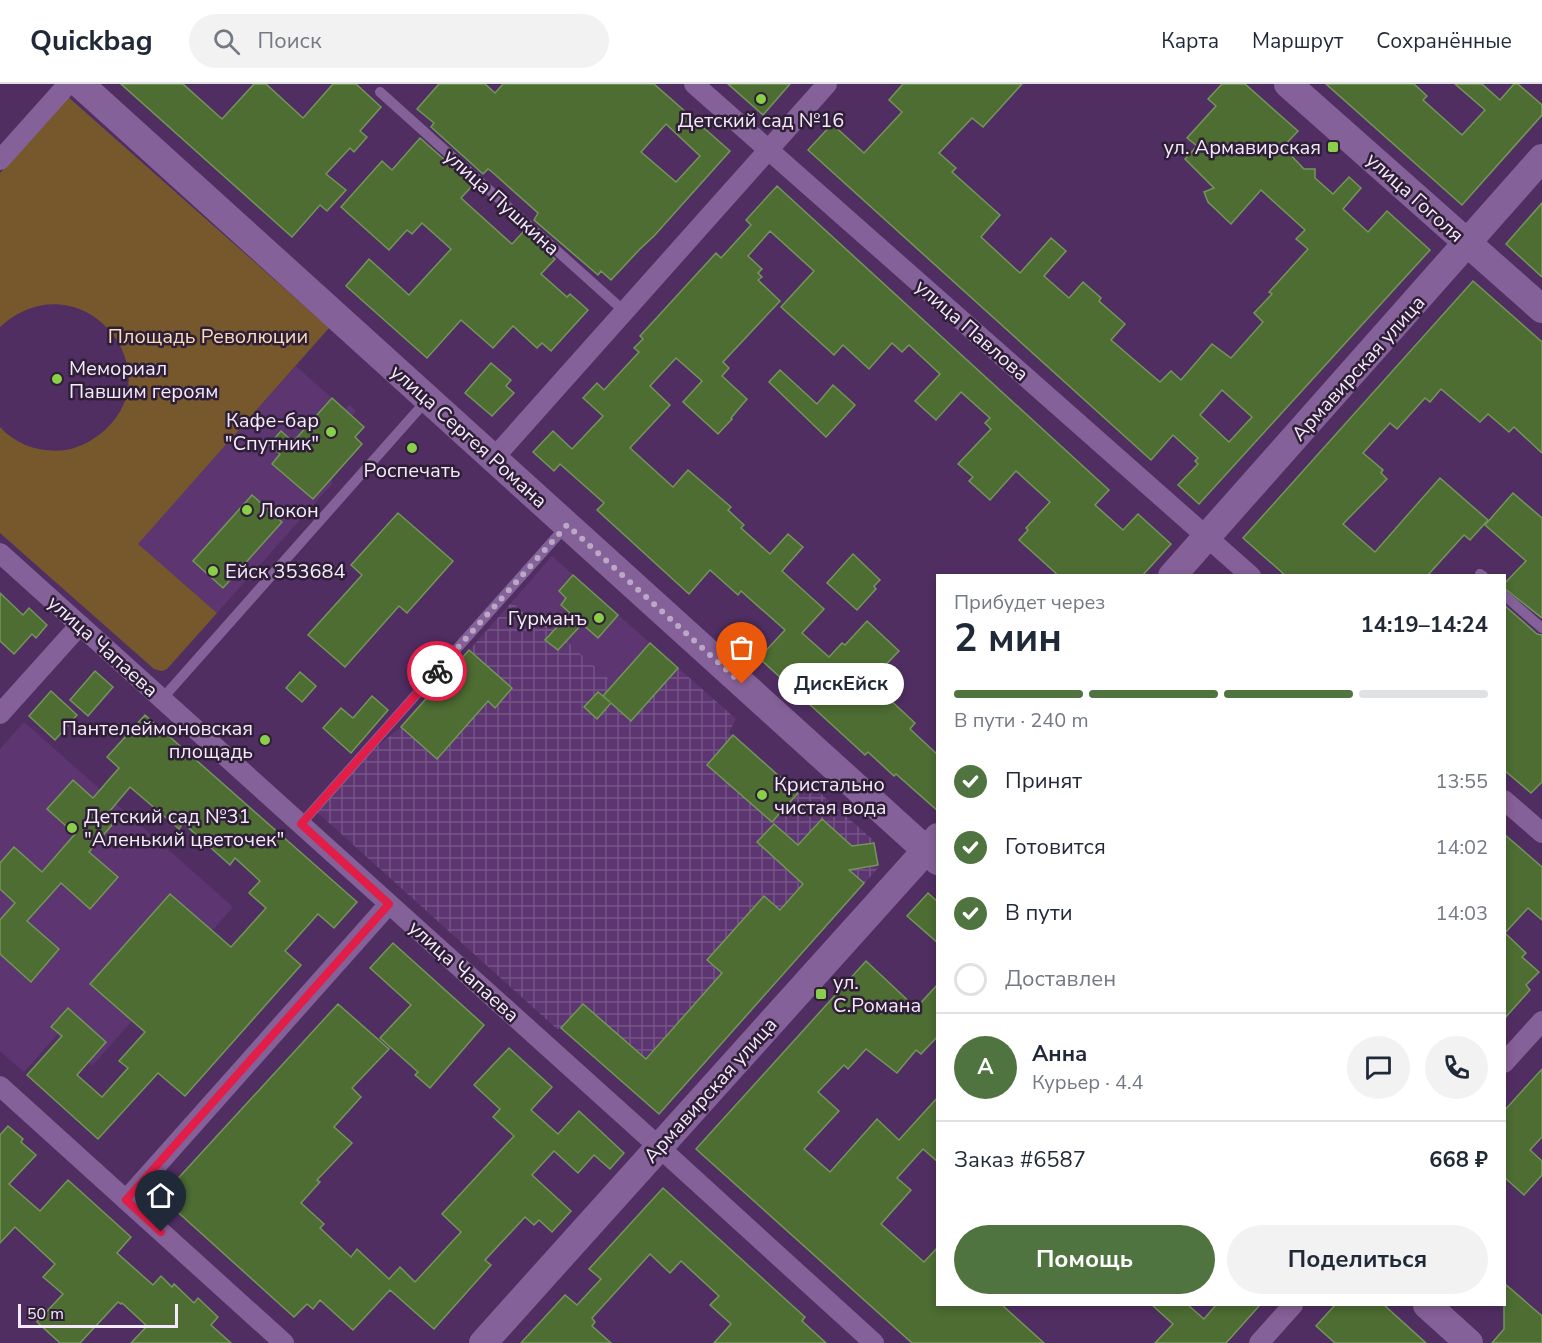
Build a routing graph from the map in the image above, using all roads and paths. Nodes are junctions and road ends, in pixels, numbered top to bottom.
1 (68, 84) edge
2 (80, 84) edge
3 (694, 84) edge
4 (827, 84) edge
5 (1288, 84) edge
6 (380, 92) dead end
7 (768, 150) junction
8 (1542, 158) edge
9 (0, 160) edge
10 (1467, 243) junction
11 (1542, 309) edge
12 (624, 311) junction
13 (428, 399) junction
14 (493, 459) junction
15 (567, 525) junction
16 (1207, 537) junction
17 (0, 553) edge
18 (1174, 574) edge
19 (1249, 574) edge
20 (1506, 597) edge
21 (80, 625) junction
22 (1542, 628) edge
23 (162, 699) junction
24 (0, 714) edge
25 (1506, 802) edge
26 (301, 824) junction
27 (1542, 833) edge
28 (934, 850) edge
29 (389, 904) junction
30 (1542, 1021) edge
31 (1506, 1061) edge
32 (0, 1086) edge
33 (659, 1146) junction
34 (126, 1200) junction
35 (1292, 1306) edge
36 (1428, 1306) edge
37 (285, 1343) edge
38 (483, 1343) edge
39 (874, 1343) edge
40 (1259, 1343) edge
41 (1469, 1343) edge

1 - 9 street
2 - 13 street, улица Сергея Романа
3 - 7 street, улица Павлова
4 - 7 street
5 - 10 street, улица Гоголя
6 - 12 lane, улица Пушкина
7 - 12 street
7 - 16 street, улица Павлова
8 - 10 street, Армавирская улица
10 - 11 street, улица Гоголя
10 - 16 street, Армавирская улица
12 - 14 street
13 - 14 street, улица Сергея Романа
13 - 23 lane
14 - 15 street, улица Сергея Романа
15 - 26 lane
15 - 28 street, улица Сергея Романа
16 - 18 street, Армавирская улица
16 - 19 street, улица Павлова
17 - 21 street, улица Чапаева
20 - 22 lane
21 - 23 street, улица Чапаева
21 - 24 street
23 - 26 street, улица Чапаева
25 - 27 street
26 - 29 street, улица Чапаева
28 - 33 street, Армавирская улица
29 - 33 street, улица Чапаева
29 - 34 street
30 - 31 street
32 - 34 street
33 - 38 street, Армавирская улица
33 - 39 street, улица Чапаева
34 - 37 street
35 - 40 street
36 - 41 street

